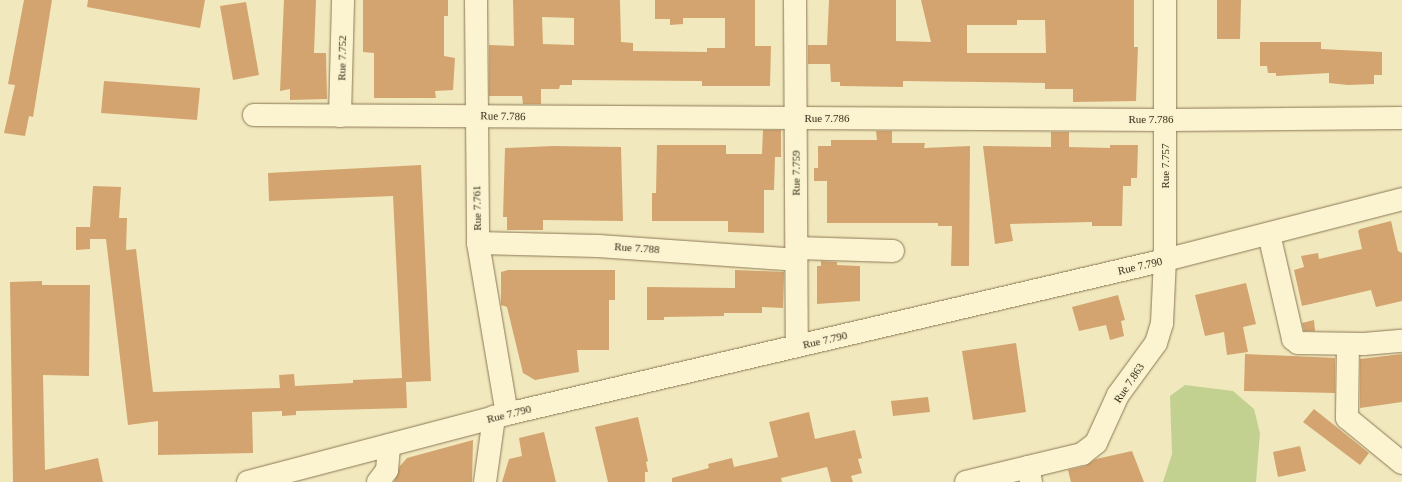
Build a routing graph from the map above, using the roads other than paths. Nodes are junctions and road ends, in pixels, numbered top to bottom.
1 (343, 0) edge
2 (476, 0) edge
3 (795, 0) edge
4 (1165, 0) edge
5 (254, 115) dead end
6 (340, 116) junction
7 (476, 116) junction
8 (796, 118) junction
9 (1402, 118) edge
10 (1166, 120) junction
11 (1402, 200) edge
12 (1269, 234) junction
13 (478, 243) junction
14 (893, 251) dead end
15 (796, 254) junction
16 (1165, 260) junction
17 (1402, 341) edge
18 (1348, 344) junction
19 (797, 346) junction
20 (500, 416) junction
21 (389, 445) junction
22 (1402, 463) edge
23 (1030, 474) edge
24 (248, 482) edge
25 (378, 482) edge
26 (485, 482) edge
27 (966, 482) edge

1 - 6 street, Rue 7.752
2 - 7 street, Rue 7.761
3 - 8 street, Rue 7.759
4 - 10 street, Rue 7.757
5 - 6 street, Rue 7.786
6 - 7 street, Rue 7.786
7 - 8 street, Rue 7.786
7 - 13 street, Rue 7.761
8 - 10 street, Rue 7.786
8 - 15 street, Rue 7.759
9 - 10 street, Rue 7.786
10 - 16 street, Rue 7.757
11 - 12 street, Rue 7.790
12 - 16 street, Rue 7.790
12 - 18 street
13 - 15 street, Rue 7.788
13 - 20 street, Rue 7.761
14 - 15 street, Rue 7.788
15 - 19 street, Rue 7.759
16 - 19 street, Rue 7.790
16 - 23 street, Rue 7.863
17 - 18 street
18 - 22 street
19 - 20 street, Rue 7.790
20 - 21 street, Rue 7.790
20 - 26 street, Rue 7.761
21 - 24 street, Rue 7.790
21 - 25 street
23 - 27 street, Rue 7.863

